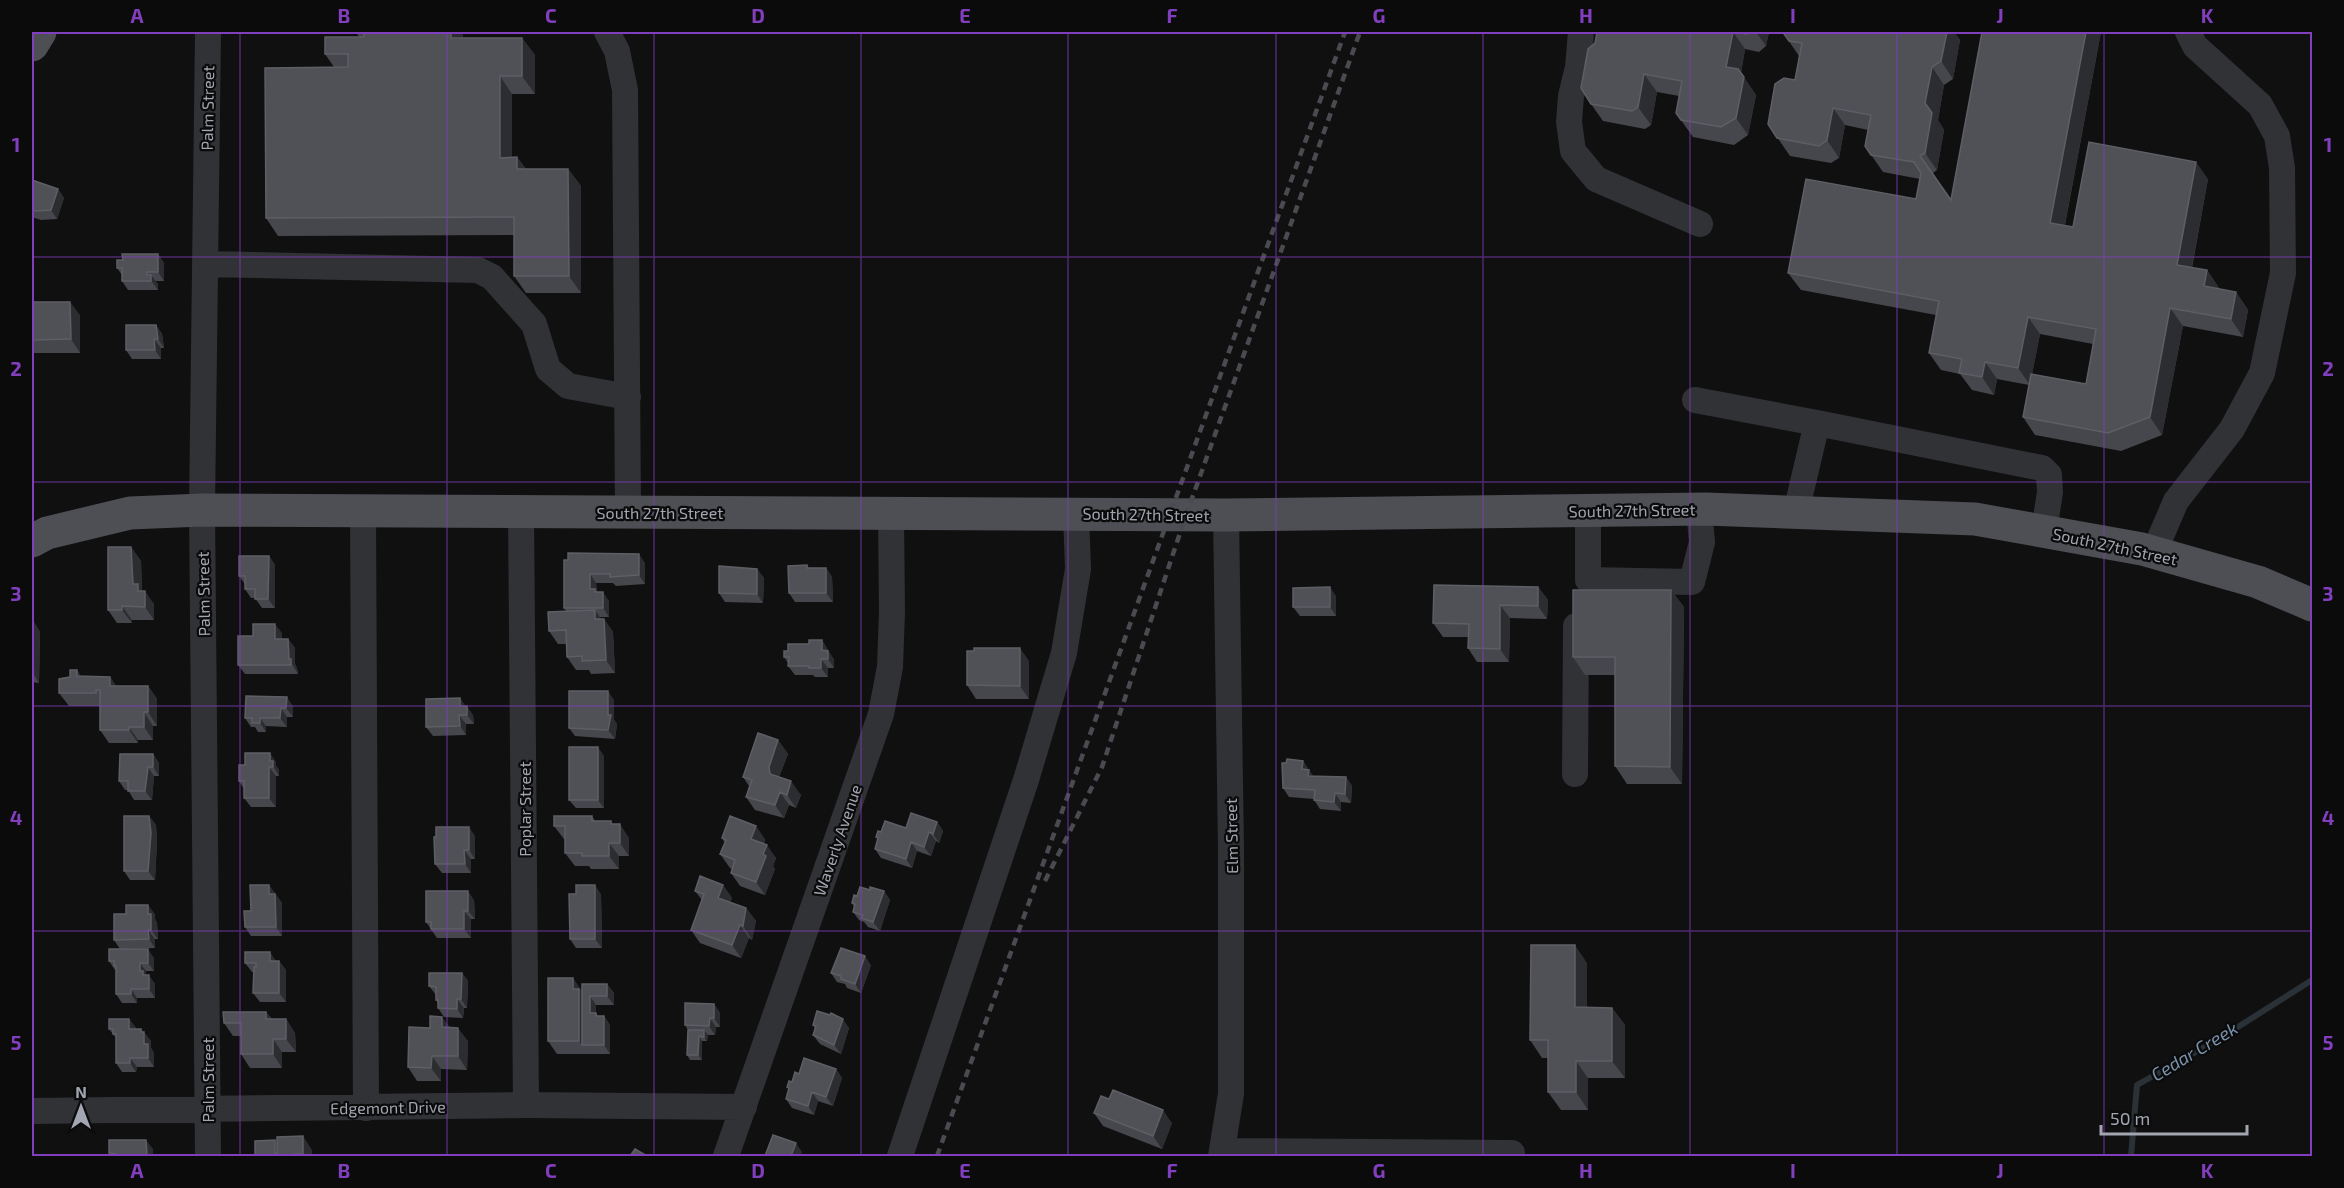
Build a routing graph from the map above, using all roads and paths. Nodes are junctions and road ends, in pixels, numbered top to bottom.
1 (40, 32) edge
2 (208, 32) edge
3 (607, 32) edge
4 (1581, 32) edge
5 (2188, 32) edge
6 (32, 45) edge
7 (1700, 224) dead end
8 (205, 264) junction
9 (628, 397) junction
10 (1695, 400) dead end
11 (1817, 423) junction
12 (1700, 509) junction
13 (202, 510) junction
14 (363, 511) junction
15 (1588, 511) junction
16 (521, 512) junction
17 (628, 512) junction
18 (891, 513) junction
19 (1076, 513) junction
20 (1796, 513) junction
21 (1226, 515) junction
22 (2044, 531) junction
23 (32, 541) edge
24 (2154, 552) junction
25 (1588, 580) junction
26 (2313, 605) edge
27 (1575, 774) dead end
28 (526, 1105) junction
29 (744, 1107) junction
30 (366, 1108) junction
31 (32, 1111) edge
32 (208, 1111) junction
33 (1512, 1152) dead end
34 (1222, 1154) edge
35 (207, 1156) edge
36 (726, 1156) edge
37 (900, 1156) edge

1 - 6 main road
2 - 8 street, Palm Street
3 - 9 street
4 - 7 street
5 - 24 street
8 - 9 street
8 - 13 street, Palm Street
9 - 17 street
10 - 11 street
11 - 20 street
11 - 22 street
12 - 15 main road, South 27th Street
12 - 20 main road, South 27th Street
12 - 25 street
13 - 14 main road, South 27th Street
13 - 23 main road, South 27th Street
13 - 32 street, Palm Street
14 - 16 main road, South 27th Street
14 - 30 street
15 - 21 main road, South 27th Street
15 - 25 street
16 - 17 main road, South 27th Street
16 - 28 street, Poplar Street
17 - 18 main road, South 27th Street
18 - 19 main road, South 27th Street
18 - 29 street, Waverly Avenue
19 - 21 main road, South 27th Street
19 - 37 street
20 - 22 main road, South 27th Street
21 - 34 street, Elm Street
22 - 24 main road, South 27th Street
24 - 26 main road, South 27th Street
25 - 27 street
28 - 29 street, Edgemont Drive
28 - 30 street, Edgemont Drive
29 - 36 street, Waverly Avenue
30 - 32 street, Edgemont Drive
31 - 32 street, Edgemont Drive
32 - 35 street, Palm Street
33 - 34 street

